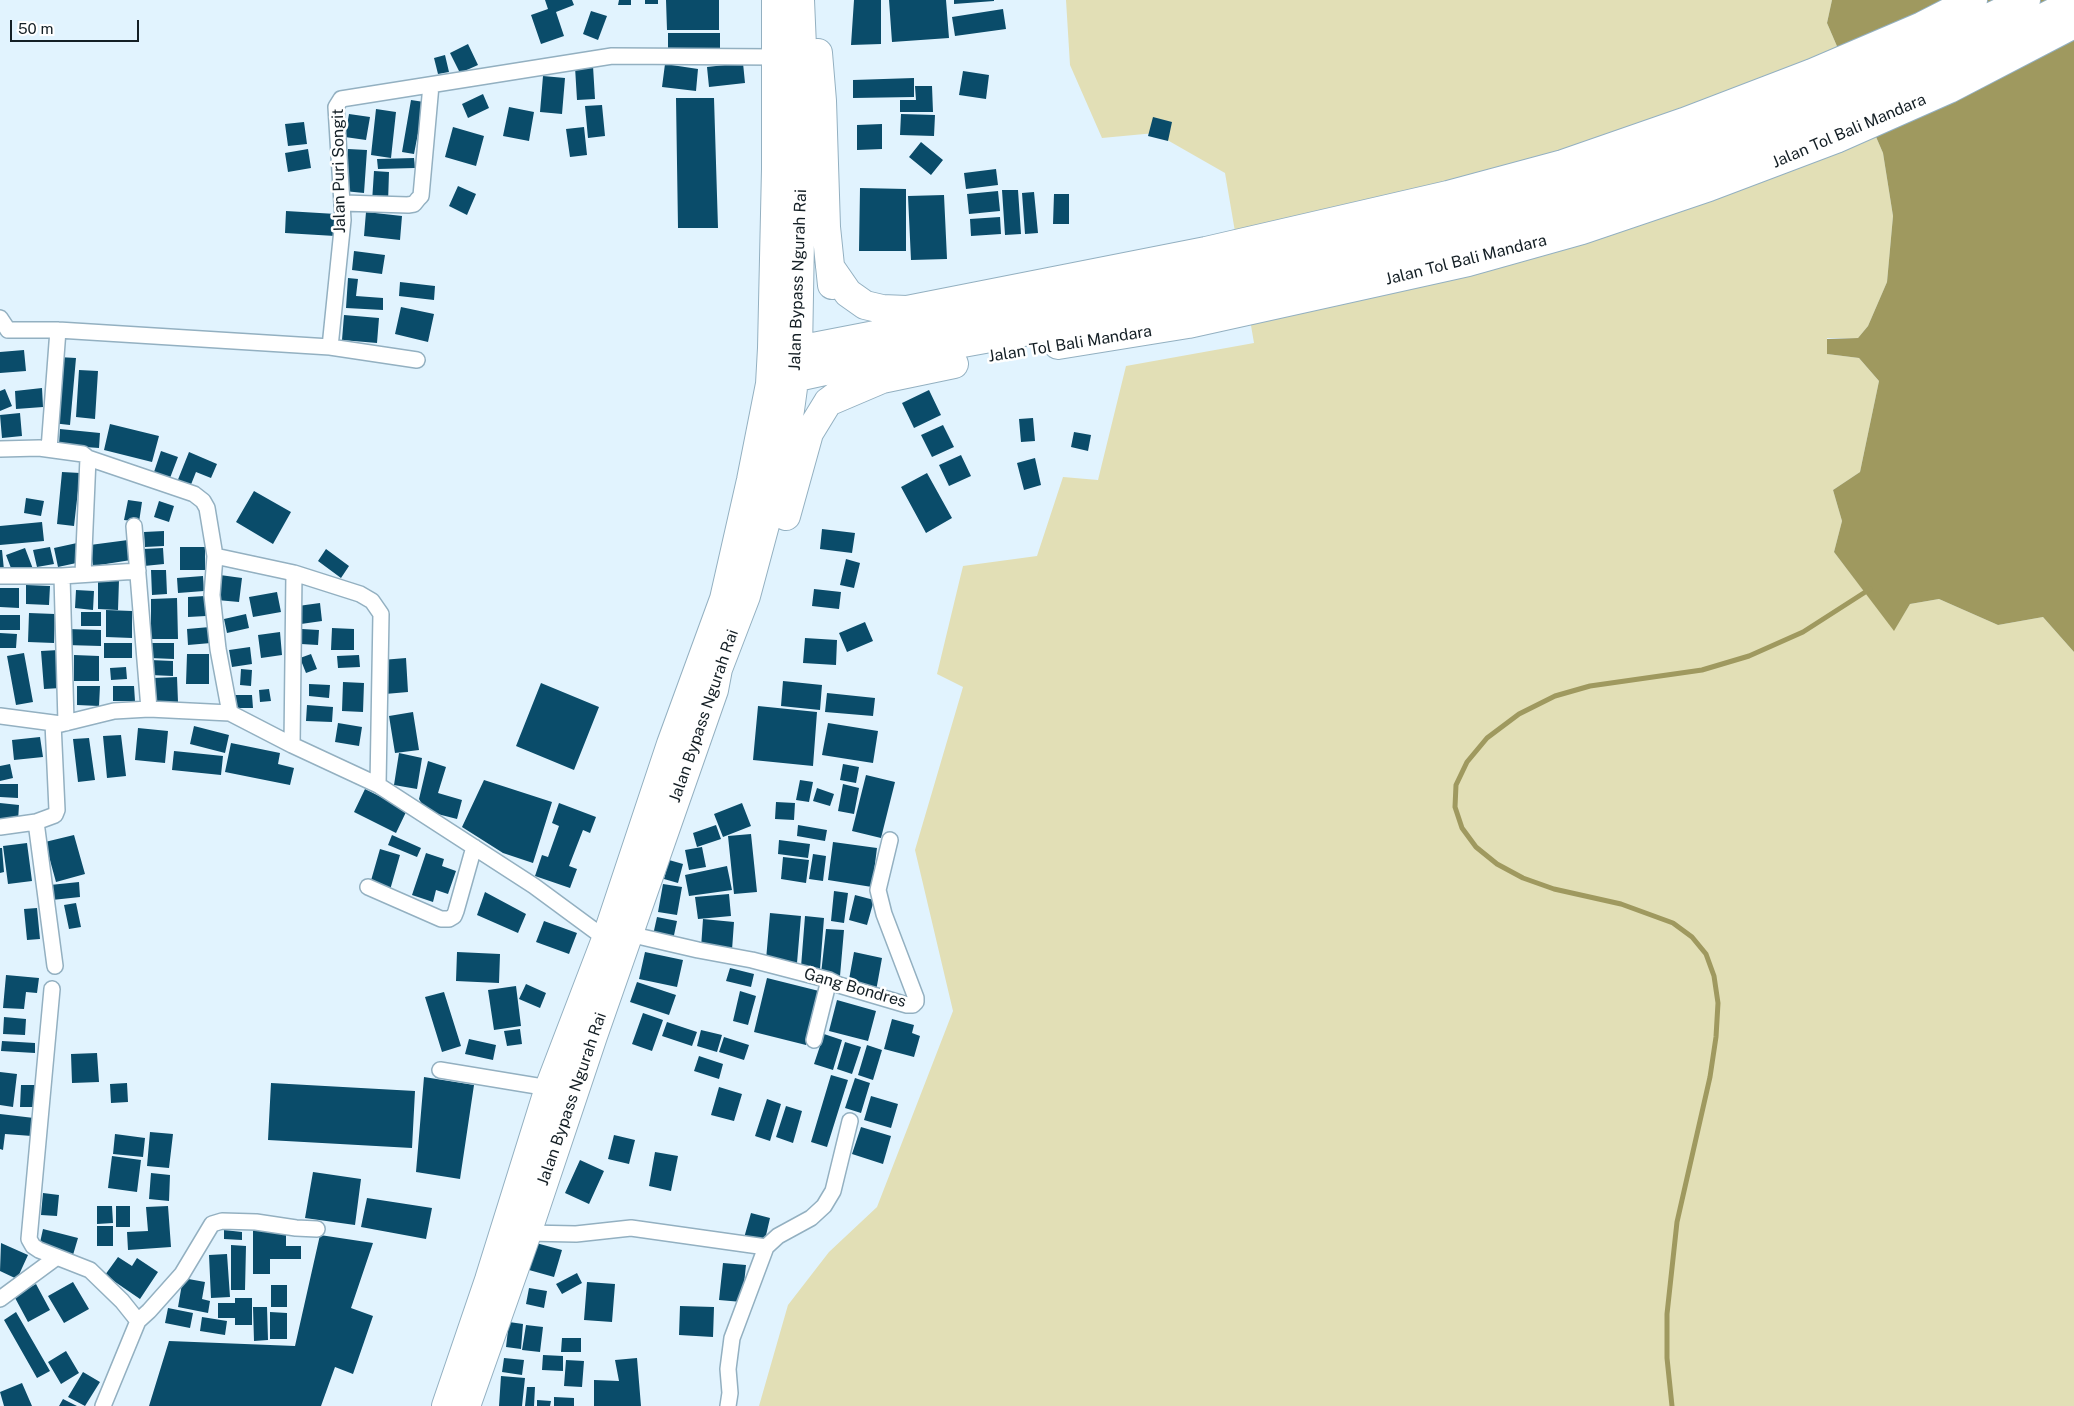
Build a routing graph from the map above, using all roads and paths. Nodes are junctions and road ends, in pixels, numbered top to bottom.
1 (776, 0) edge
2 (800, 0) edge
3 (810, 0) edge
4 (1973, 0) edge
5 (2026, 0) edge
6 (2074, 2) edge
7 (2074, 24) edge
8 (776, 57) junction
9 (431, 84) junction
10 (343, 204) junction
11 (1198, 259) junction
12 (830, 267) junction
13 (1202, 314) junction
14 (1044, 316) junction
15 (0, 318) edge
16 (58, 330) junction
17 (899, 342) junction
18 (330, 347) junction
19 (416, 360) dead end
20 (784, 367) junction
21 (828, 402) junction
22 (0, 448) edge
23 (49, 449) junction
24 (88, 458) junction
25 (134, 526) dead end
26 (216, 556) junction
27 (138, 571) junction
28 (294, 573) junction
29 (83, 574) junction
30 (0, 576) edge
31 (62, 576) junction
32 (714, 690) junction
33 (149, 709) junction
34 (230, 713) junction
35 (0, 716) edge
36 (59, 723) junction
37 (292, 745) junction
38 (378, 785) junction
39 (36, 822) junction
40 (0, 827) edge
41 (890, 840) dead end
42 (474, 847) junction
43 (368, 886) dead end
44 (608, 932) junction
45 (55, 966) dead end
46 (829, 980) junction
47 (52, 989) dead end
48 (814, 1040) dead end
49 (440, 1070) dead end
50 (549, 1088) junction
51 (850, 1121) dead end
52 (317, 1228) dead end
53 (528, 1233) junction
54 (766, 1248) junction
55 (57, 1257) junction
56 (0, 1299) edge
57 (138, 1321) junction
58 (103, 1406) edge
59 (446, 1406) edge
60 (466, 1406) edge
61 (728, 1406) edge

1 - 8 highway, Jalan Bypass Ngurah Rai
2 - 20 highway, Jalan Bypass Ngurah Rai
3 - 12 highway, Jalan Tol Bali Mandara
4 - 11 highway, Jalan Tol Bali Mandara
5 - 11 highway, Jalan Tol Bali Mandara
6 - 13 highway, Jalan Tol Bali Mandara
7 - 13 highway, Jalan Tol Bali Mandara
8 - 9 street, Jalan Puri Songit
8 - 20 highway, Jalan Bypass Ngurah Rai
9 - 10 street
9 - 10 street, Jalan Puri Songit
10 - 18 street, Jalan Puri Songit
11 - 12 highway, Jalan Tol Bali Mandara
11 - 14 highway, Jalan Tol Bali Mandara
12 - 17 highway, Jalan Tol Bali Mandara
13 - 14 highway, Jalan Tol Bali Mandara
13 - 21 highway, Jalan Tol Bali Mandara
14 - 17 highway, Jalan Tol Bali Mandara
15 - 16 street
16 - 18 street
16 - 23 street
17 - 20 highway, Jalan Tol Bali Mandara
17 - 21 highway, Jalan Tol Bali Mandara
18 - 19 street
20 - 32 highway, Jalan Bypass Ngurah Rai
20 - 44 highway, Jalan Bypass Ngurah Rai
21 - 32 highway, Jalan Tol Bali Mandara
22 - 23 street
23 - 24 street
24 - 26 street
24 - 29 street
25 - 27 street
26 - 28 street
26 - 34 street
27 - 29 street
27 - 33 street
28 - 37 street
28 - 38 street
29 - 31 street
30 - 31 street
31 - 36 street
32 - 44 highway, Jalan Bypass Ngurah Rai
33 - 34 street
33 - 36 street
34 - 37 street
35 - 36 street
36 - 39 street
37 - 38 street
38 - 42 street
39 - 40 street
39 - 45 street
41 - 46 street, Gang Bondres
42 - 43 street
42 - 44 street
44 - 46 street, Gang Bondres
44 - 50 highway, Jalan Bypass Ngurah Rai
44 - 53 highway, Jalan Bypass Ngurah Rai
46 - 48 street
47 - 55 street
49 - 50 street
50 - 59 highway, Jalan Bypass Ngurah Rai
51 - 54 street
52 - 57 street
53 - 54 street
53 - 60 highway, Jalan Bypass Ngurah Rai
54 - 61 street
55 - 56 street
55 - 57 street
57 - 58 street

